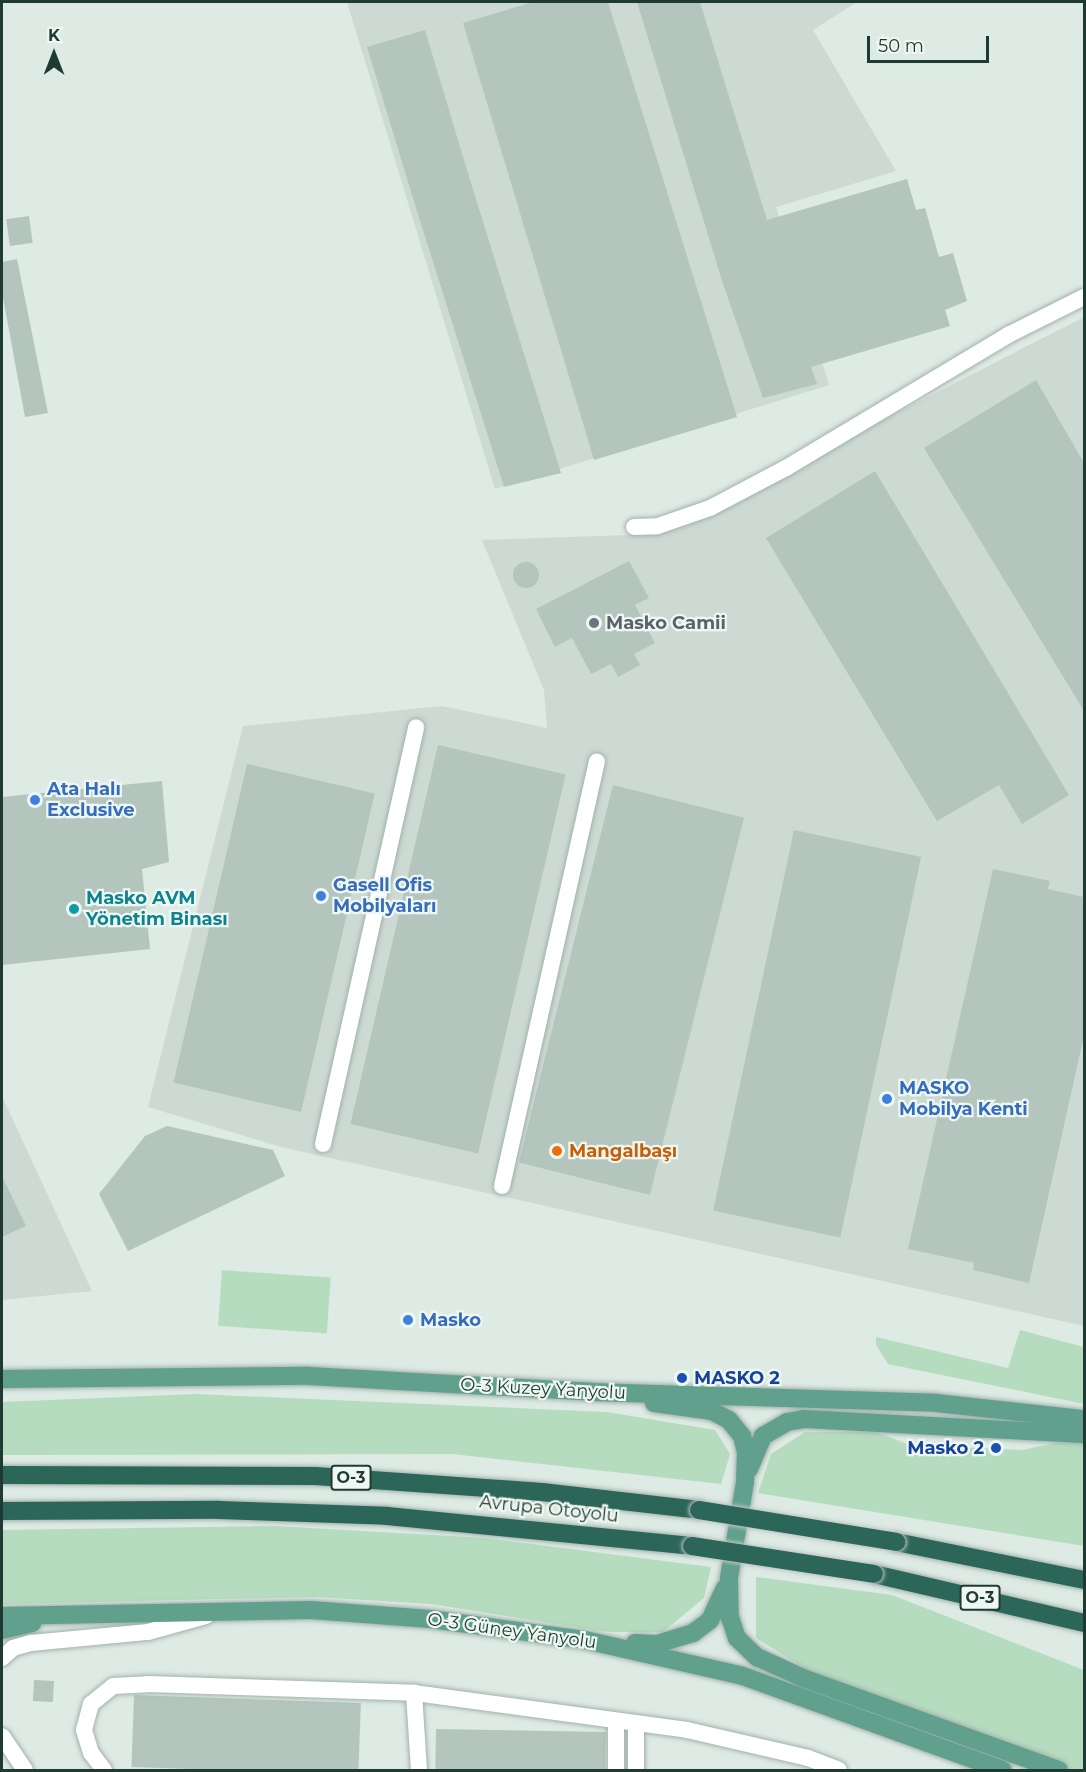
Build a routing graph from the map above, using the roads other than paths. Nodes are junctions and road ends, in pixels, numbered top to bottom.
1 (1084, 297) edge
2 (634, 527) dead end
3 (416, 727) dead end
4 (597, 761) dead end
5 (322, 1144) dead end
6 (502, 1186) dead end
7 (2, 1378) edge
8 (593, 1392) junction
9 (1084, 1419) edge
10 (1084, 1434) edge
11 (2, 1474) edge
12 (745, 1482) junction
13 (2, 1511) edge
14 (729, 1578) junction
15 (1084, 1580) edge
16 (221, 1612) junction
17 (60, 1615) junction
18 (2, 1616) edge
19 (1084, 1623) edge
20 (2, 1629) edge
21 (585, 1640) junction
22 (2, 1658) edge
23 (414, 1693) junction
24 (616, 1721) junction
25 (636, 1723) junction
26 (2, 1736) edge
27 (25, 1770) edge
28 (104, 1770) edge
29 (419, 1770) edge
30 (615, 1770) edge
31 (636, 1770) edge
32 (839, 1770) edge
33 (1002, 1770) edge
34 (1059, 1770) edge

1 - 2 street
3 - 5 street
4 - 6 street
7 - 8 main road, O-3 Kuzey Yanyolu
8 - 9 main road, O-3 Kuzey Yanyolu
8 - 12 main road
10 - 12 main road
11 - 15 highway, Avrupa Otoyolu / O-3, bridge
12 - 14 main road
13 - 19 highway, Avrupa Otoyolu / O-3, bridge
14 - 21 main road
14 - 34 main road
16 - 17 main road, O-3 Güney Yanyolu
16 - 21 main road, O-3 Güney Yanyolu
16 - 22 street
17 - 18 main road, O-3 Güney Yanyolu
17 - 20 main road
21 - 33 main road, O-3 Güney Yanyolu
23 - 24 street
23 - 28 street
23 - 29 street
24 - 25 street
24 - 30 street
25 - 31 street
25 - 32 street
26 - 27 street

